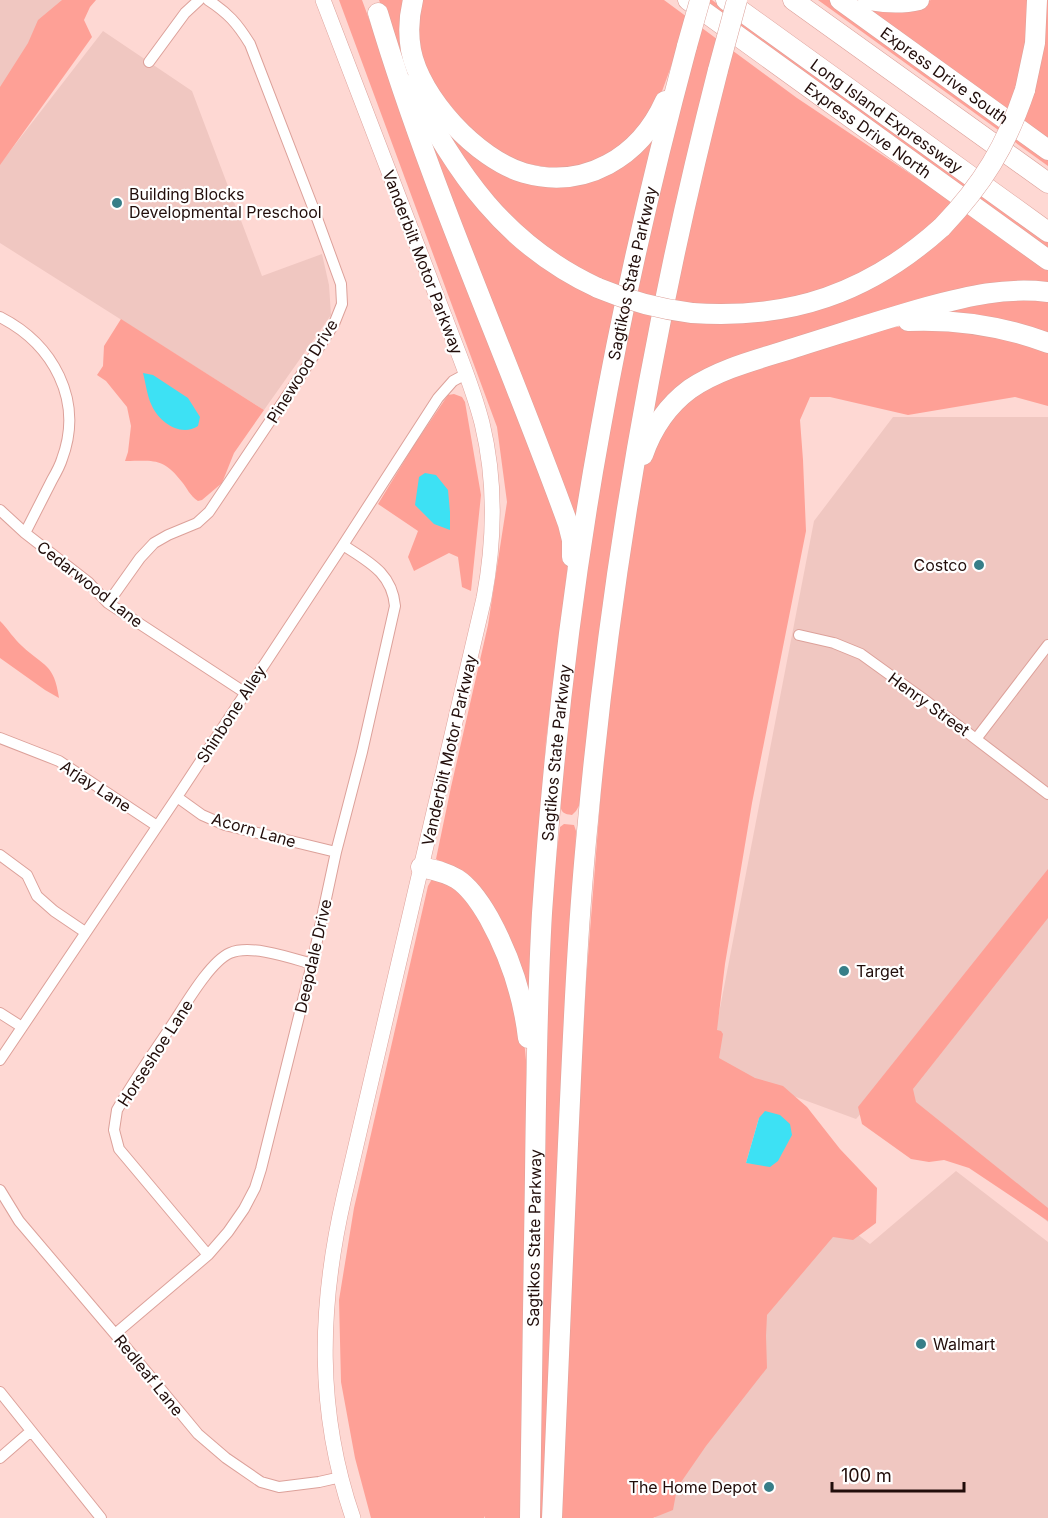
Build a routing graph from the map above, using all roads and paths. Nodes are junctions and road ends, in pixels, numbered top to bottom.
1 (199, 0) edge
2 (208, 0) edge
3 (323, 0) edge
4 (413, 0) edge
5 (688, 0) edge
6 (700, 0) edge
7 (726, 0) edge
8 (737, 0) edge
9 (793, 0) edge
10 (840, 0) edge
11 (868, 0) edge
12 (919, 0) edge
13 (1037, 0) edge
14 (375, 6) edge
15 (687, 46) junction
16 (149, 62) dead end
17 (1048, 150) edge
18 (1048, 183) edge
19 (1048, 232) edge
20 (1048, 260) edge
21 (1048, 292) edge
22 (0, 317) edge
23 (864, 326) junction
24 (1048, 344) edge
25 (466, 374) junction
26 (628, 500) junction
27 (0, 510) edge
28 (25, 533) junction
29 (343, 545) junction
30 (108, 603) junction
31 (799, 635) dead end
32 (1048, 645) edge
33 (564, 670) junction
34 (244, 692) junction
35 (0, 738) edge
36 (976, 739) junction
37 (1048, 794) edge
38 (177, 797) junction
39 (157, 826) junction
40 (336, 852) junction
41 (0, 855) edge
42 (422, 867) junction
43 (85, 932) junction
44 (312, 964) junction
45 (0, 1012) edge
46 (22, 1027) junction
47 (0, 1060) edge
48 (535, 1175) junction
49 (0, 1190) edge
50 (208, 1255) junction
51 (115, 1334) junction
52 (0, 1392) edge
53 (32, 1431) junction
54 (0, 1458) edge
55 (341, 1476) junction
56 (101, 1518) edge
57 (353, 1518) edge
58 (530, 1518) edge
59 (552, 1518) edge

1 - 16 street
2 - 30 street, Pinewood Drive
3 - 25 main road, Vanderbilt Motor Parkway
4 - 15 highway
5 - 20 highway, Express Drive North
6 - 15 highway, Sagtikos State Parkway, bridge
7 - 19 highway, Long Island Expressway
8 - 26 highway, Sagtikos State Parkway, bridge
9 - 18 highway
10 - 17 highway, Express Drive South
11 - 12 highway
13 - 14 highway, bridge
14 - 33 highway
15 - 33 highway, Sagtikos State Parkway
21 - 23 highway
22 - 28 street
23 - 24 highway
23 - 26 highway
25 - 29 street, Shinbone Alley
25 - 42 main road, Vanderbilt Motor Parkway
26 - 59 highway, Sagtikos State Parkway
27 - 28 street, Cedarwood Lane
28 - 30 street, Cedarwood Lane
29 - 34 street, Shinbone Alley
29 - 40 street, Deepdale Drive
30 - 34 street, Cedarwood Lane
31 - 36 street, Henry Street
32 - 36 street
33 - 48 highway, Sagtikos State Parkway
34 - 38 street, Shinbone Alley
35 - 39 street, Arjay Lane
36 - 37 street, Henry Street
38 - 39 street, Shinbone Alley
38 - 40 street, Acorn Lane
39 - 43 street, Shinbone Alley
40 - 44 street, Deepdale Drive
41 - 43 street
42 - 48 highway
42 - 55 main road, Vanderbilt Motor Parkway
43 - 46 street, Shinbone Alley
44 - 50 street, Deepdale Drive
44 - 50 street, Horseshoe Lane
45 - 46 street
46 - 47 street, Shinbone Alley
48 - 58 highway, Sagtikos State Parkway
49 - 51 street, Redleaf Lane
50 - 51 street, Deepdale Drive
51 - 55 street, Redleaf Lane
52 - 53 street
53 - 54 street
53 - 56 street
55 - 57 main road, Vanderbilt Motor Parkway

